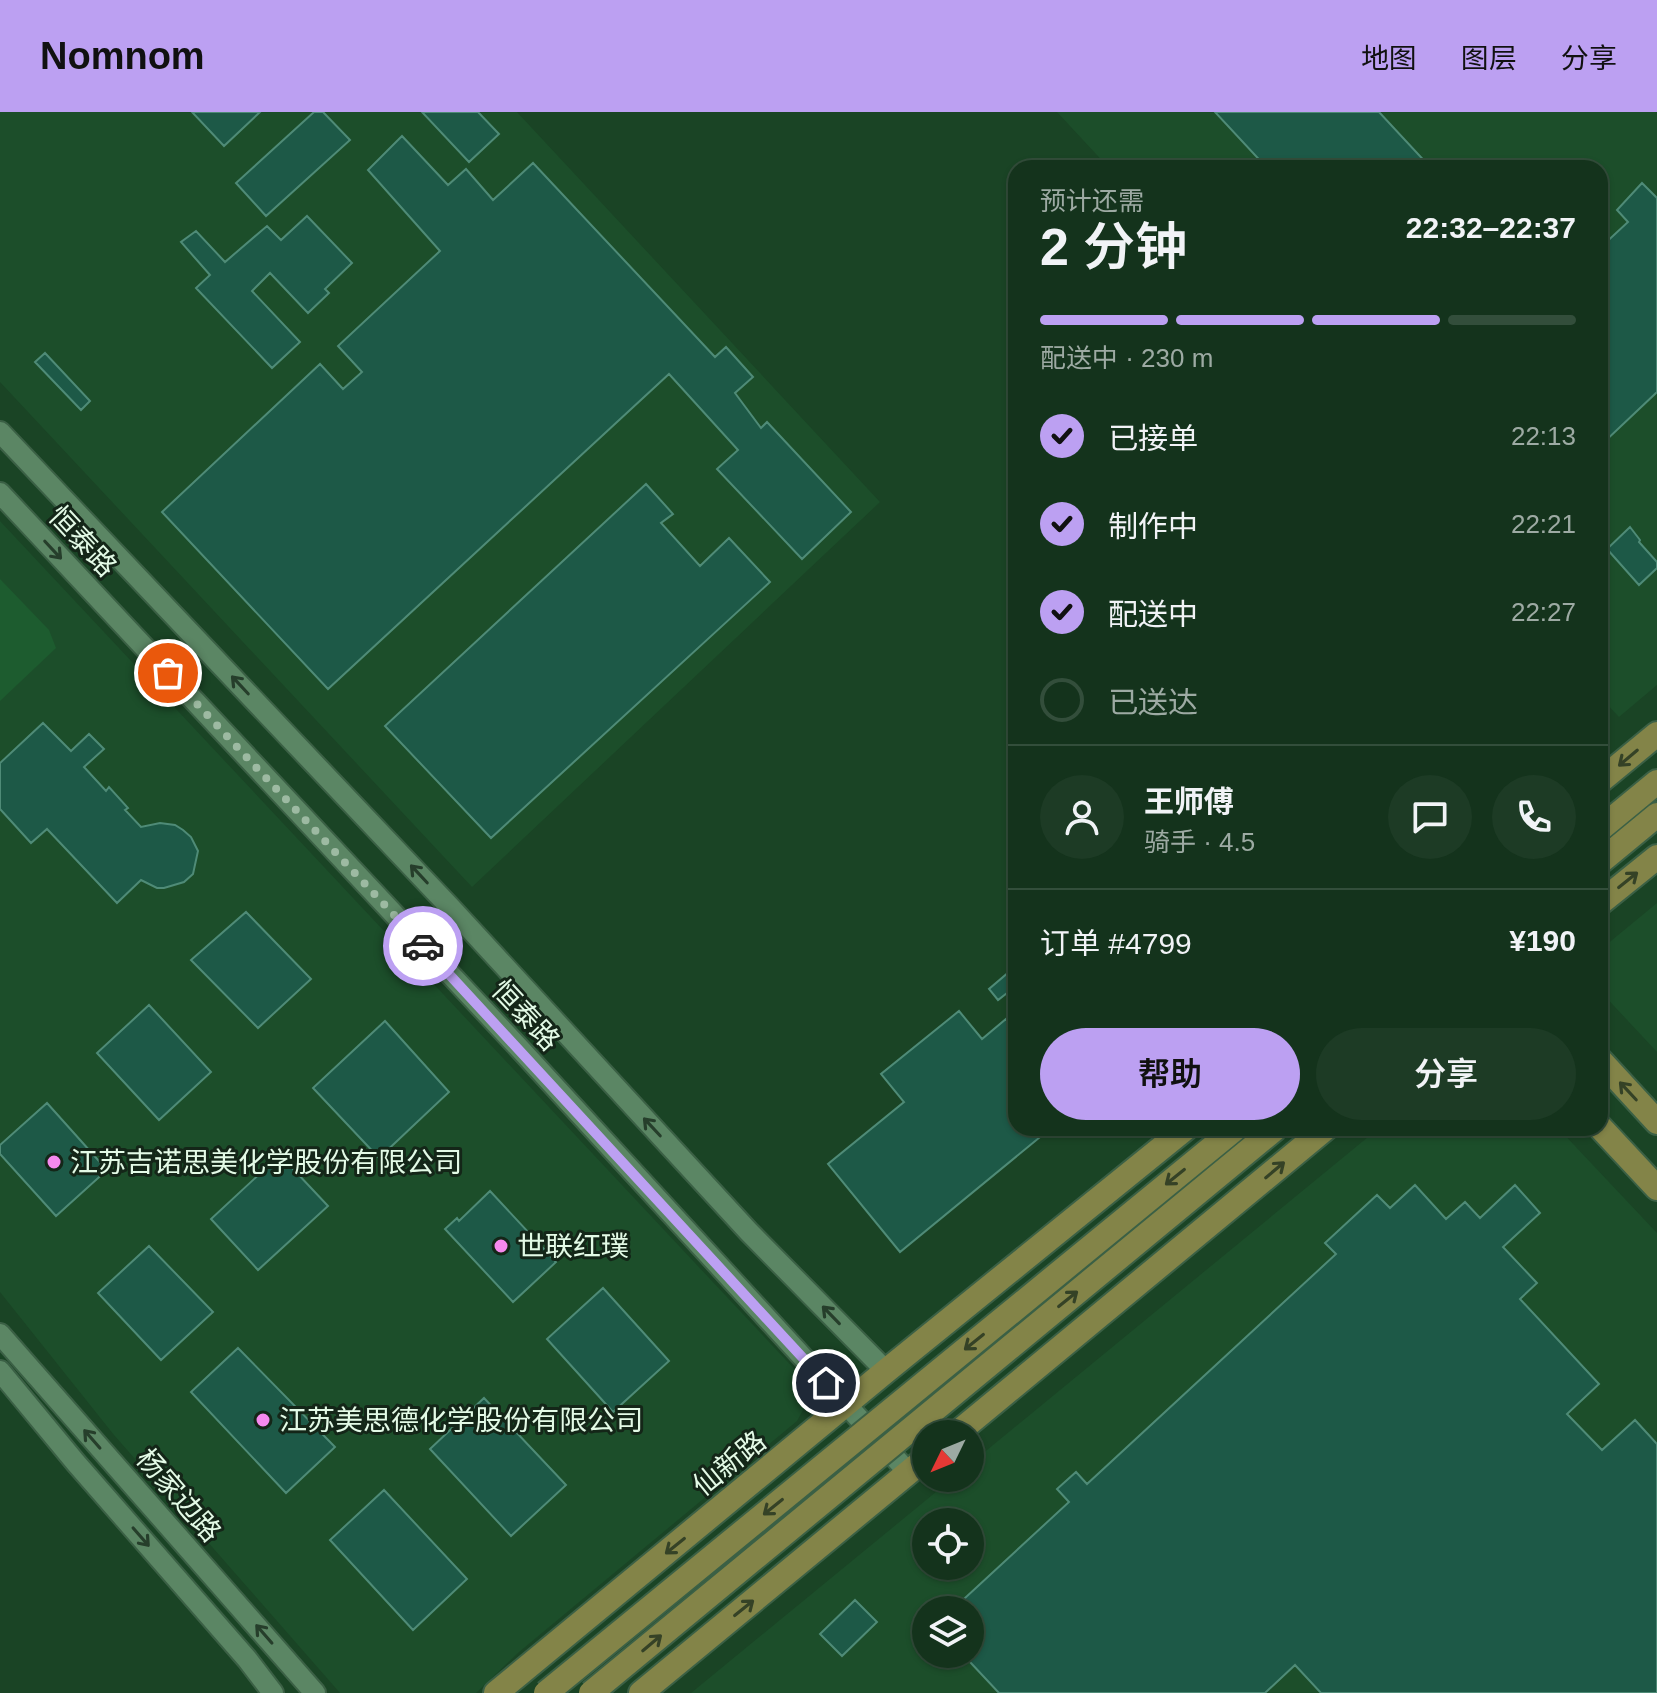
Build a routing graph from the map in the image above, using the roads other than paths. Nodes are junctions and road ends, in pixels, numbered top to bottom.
1 (0, 432) edge
2 (0, 493) edge
3 (1657, 734) edge
4 (1608, 774) edge
5 (1657, 782) edge
6 (1657, 815) edge
7 (1608, 822) edge
8 (1608, 855) edge
9 (1657, 857) edge
10 (1608, 897) edge
11 (1608, 1069) edge
12 (1657, 1122) edge
13 (1176, 1136) edge
14 (1226, 1136) edge
15 (1266, 1136) edge
16 (1316, 1136) edge
17 (1608, 1136) edge
18 (1657, 1188) edge
19 (0, 1334) edge
20 (0, 1371) edge
21 (886, 1371) junction
22 (846, 1405) junction
23 (973, 1420) edge
24 (912, 1462) edge
25 (912, 1470) edge
26 (512, 1688) edge
27 (273, 1693) edge
28 (315, 1693) edge
29 (546, 1693) edge
30 (591, 1693) edge
31 (641, 1693) edge

21 -> 1 street, 恒泰路
2 -> 22 street, 恒泰路
3 -> 4 main road
5 - 7 main road
6 - 8 main road
10 -> 9 main road
12 -> 11 main road
13 - 21 main road, 仙新路
14 -> 29 main road, bridge
30 -> 15 main road, bridge
23 -> 16 main road
17 - 18 main road
28 -> 19 street, 杨家边路
20 -> 27 street, 杨家边路
21 - 22 main road, 仙新路
22 - 24 street, 恒泰路
22 -> 26 main road, 仙新路
31 -> 25 main road

